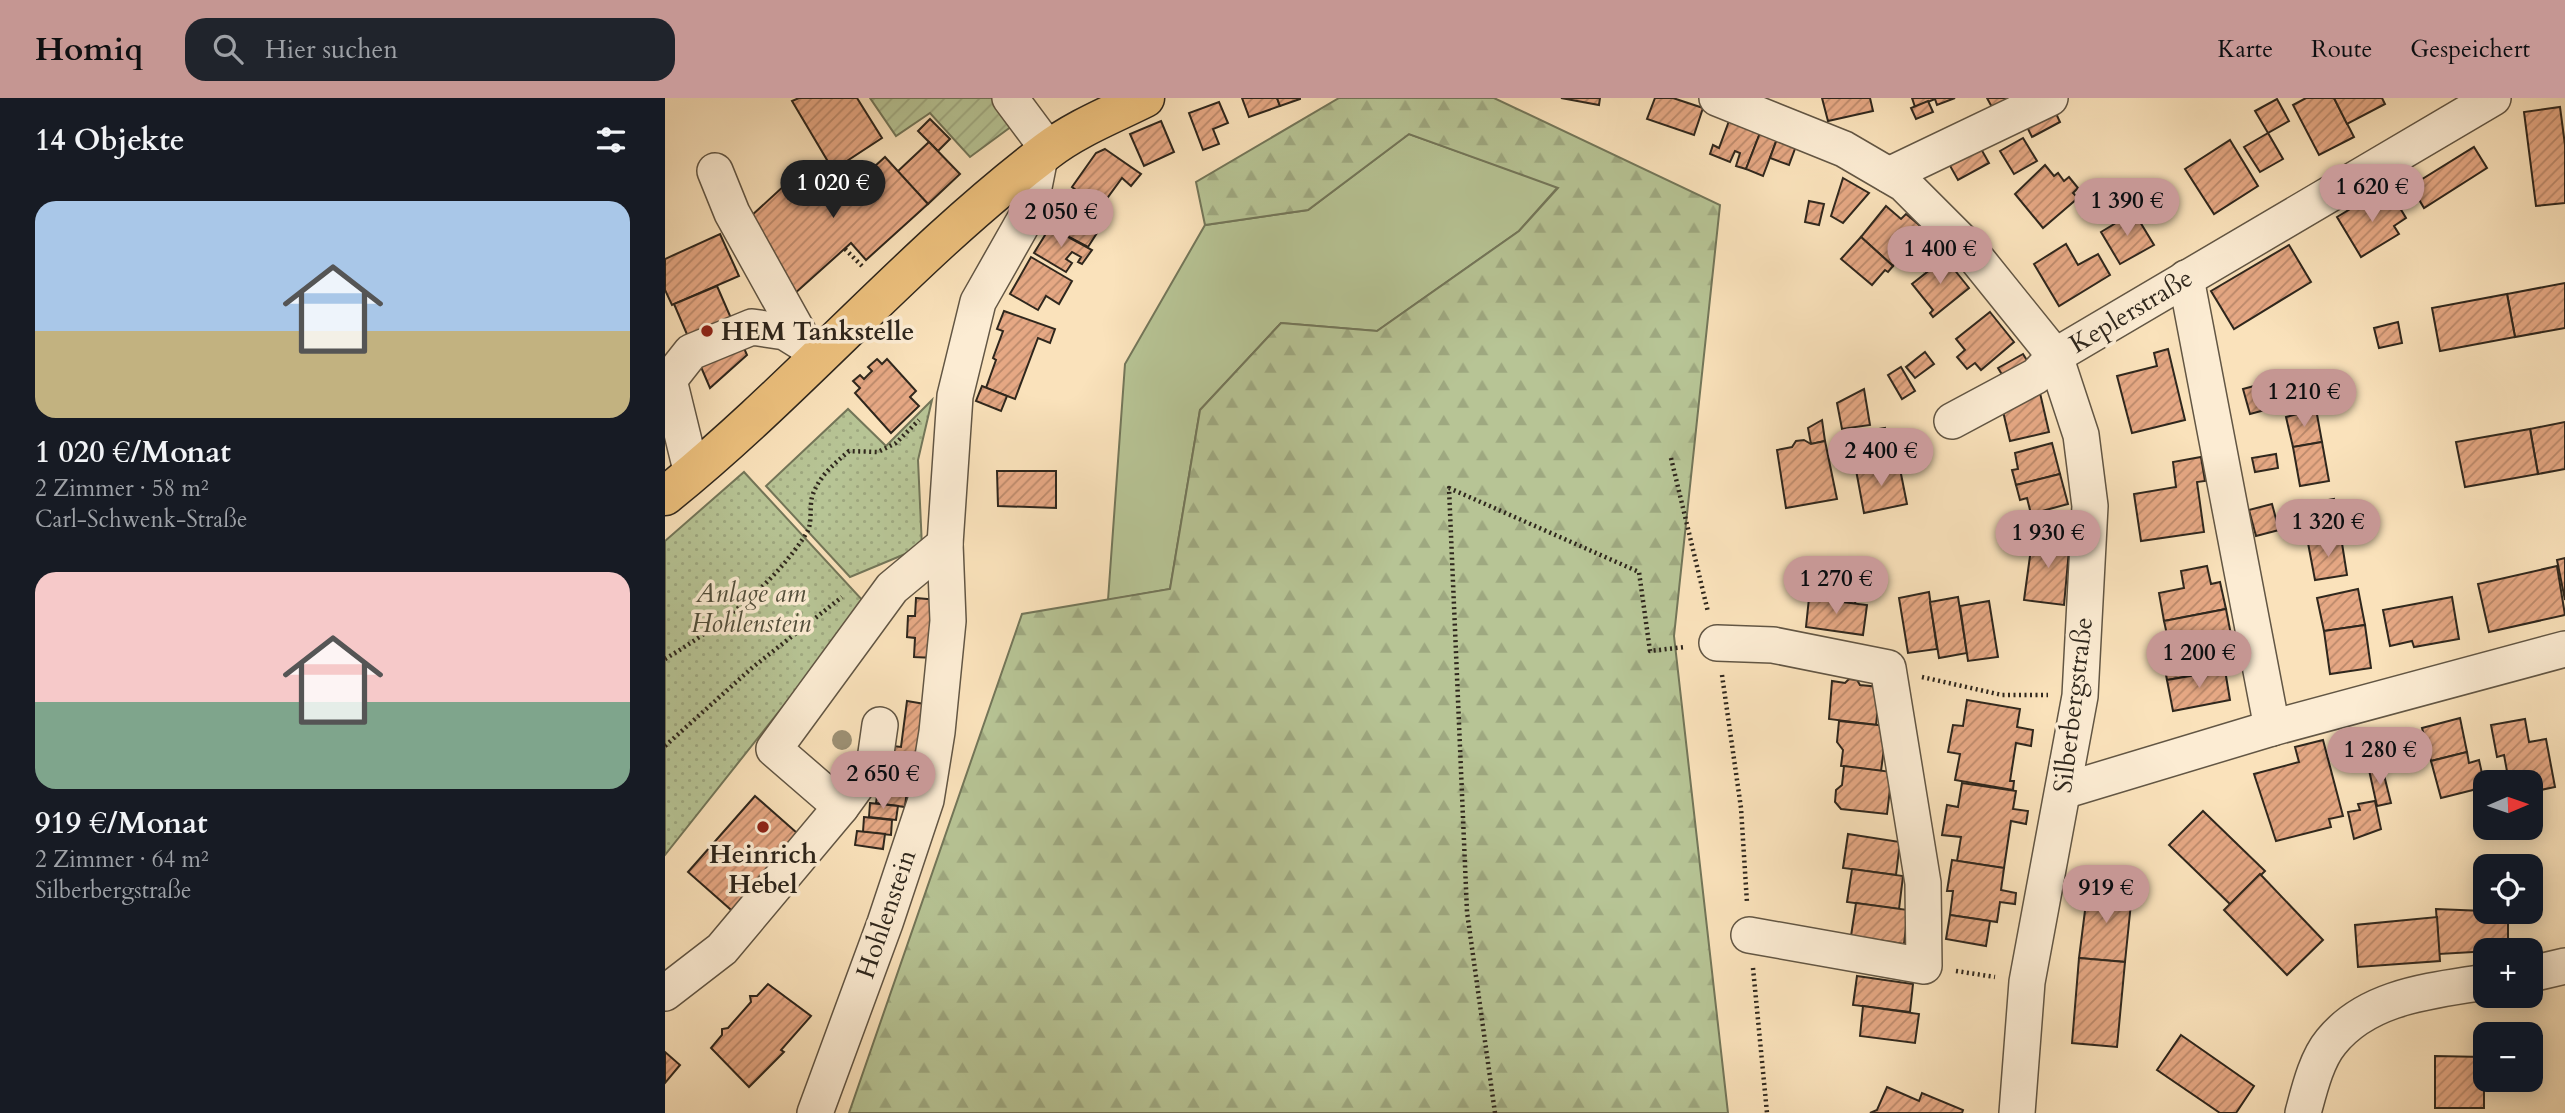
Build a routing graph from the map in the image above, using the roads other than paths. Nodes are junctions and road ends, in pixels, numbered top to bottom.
1 (1010, 98) edge
2 (1145, 98) edge
3 (1717, 98) edge
4 (2050, 98) edge
5 (2493, 98) edge
6 (1041, 166) junction
7 (715, 171) dead end
8 (1889, 175) junction
9 (2186, 278) junction
10 (811, 354) junction
11 (2055, 356) junction
12 (1952, 421) dead end
13 (678, 485) edge
14 (945, 544) junction
15 (1717, 643) road end
16 (2565, 649) edge
17 (880, 725) dead end
18 (2271, 728) junction
19 (2063, 791) junction
20 (841, 807) junction
21 (1749, 935) road end
22 (2565, 966) edge
23 (2543, 971) edge
24 (2473, 984) edge
25 (665, 993) edge
26 (815, 1113) edge
27 (2017, 1113) edge
28 (2303, 1113) edge

1 - 6 street
2 - 6 main road
3 - 8 street, Silberbergstraße
4 - 8 street
5 - 9 street, Keplerstraße
6 - 10 main road
6 - 14 street, Hohlenstein
7 - 10 street
8 - 11 street, Silberbergstraße
9 - 11 street, Keplerstraße
9 - 18 street
10 - 13 main road
10 - 13 street
11 - 12 street, Keplerstraße
11 - 19 street, Silberbergstraße
14 - 20 street
14 - 26 street, Hohlenstein
15 - 21 street
16 - 18 street
17 - 20 street
18 - 19 street
19 - 27 street, Silberbergstraße
20 - 25 street
22 - 23 street
24 - 28 street

